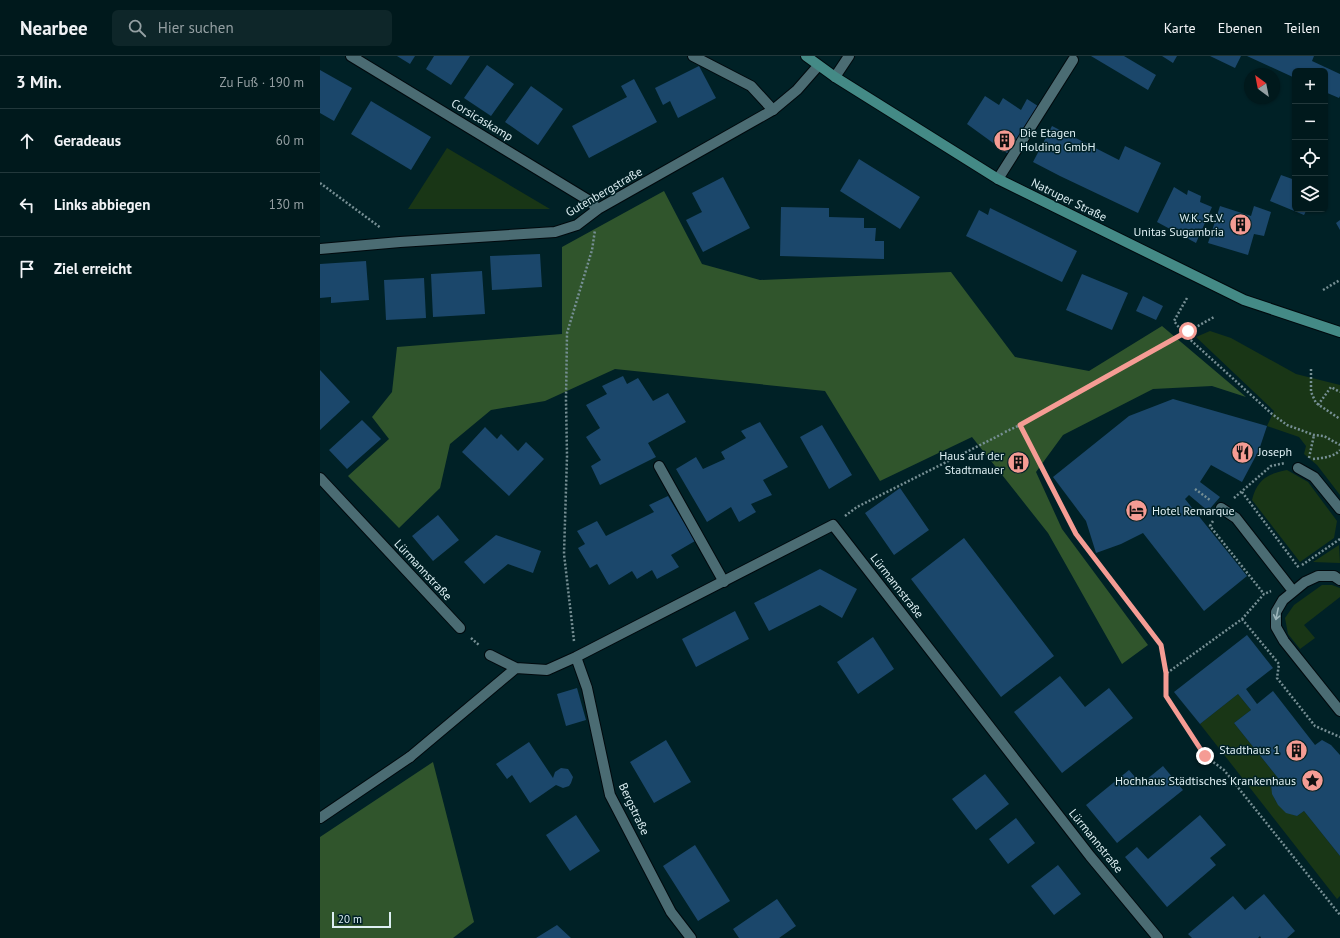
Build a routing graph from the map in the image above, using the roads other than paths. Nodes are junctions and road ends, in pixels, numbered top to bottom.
1 (351, 56) edge
2 (693, 56) edge
3 (806, 56) edge
4 (849, 56) edge
5 (1073, 60) dead end
6 (818, 66) junction
7 (835, 77) junction
8 (773, 110) junction
9 (998, 180) junction
10 (598, 210) junction
11 (320, 249) edge
12 (1340, 332) edge
13 (659, 466) dead end
14 (1298, 468) dead end
15 (320, 478) edge
16 (1221, 508) road end
17 (1340, 509) edge
18 (1340, 580) edge
19 (724, 582) junction
20 (1293, 591) junction
21 (460, 628) road end
22 (490, 655) road end
23 (576, 657) junction
24 (516, 668) junction
25 (1340, 711) edge
26 (320, 818) edge
27 (691, 938) edge
28 (1158, 938) edge

1 - 10 street, Corsicaskamp
2 - 8 street
3 - 6 main road, Natruper Straße
4 - 7 street
5 - 9 street
6 - 7 main road, Natruper Straße
6 - 8 street, Gutenbergstraße
7 - 9 main road, Natruper Straße
8 - 10 street, Gutenbergstraße
9 - 12 main road, Natruper Straße
10 - 11 street, Gutenbergstraße
13 - 19 street
14 - 17 street
15 - 21 street, Lürmannstraße
16 - 20 street
18 - 20 street
19 - 23 street
19 - 28 street, Lürmannstraße
20 -> 25 street
22 - 24 street
23 - 24 street
23 - 27 street, Bergstraße
24 - 26 street

